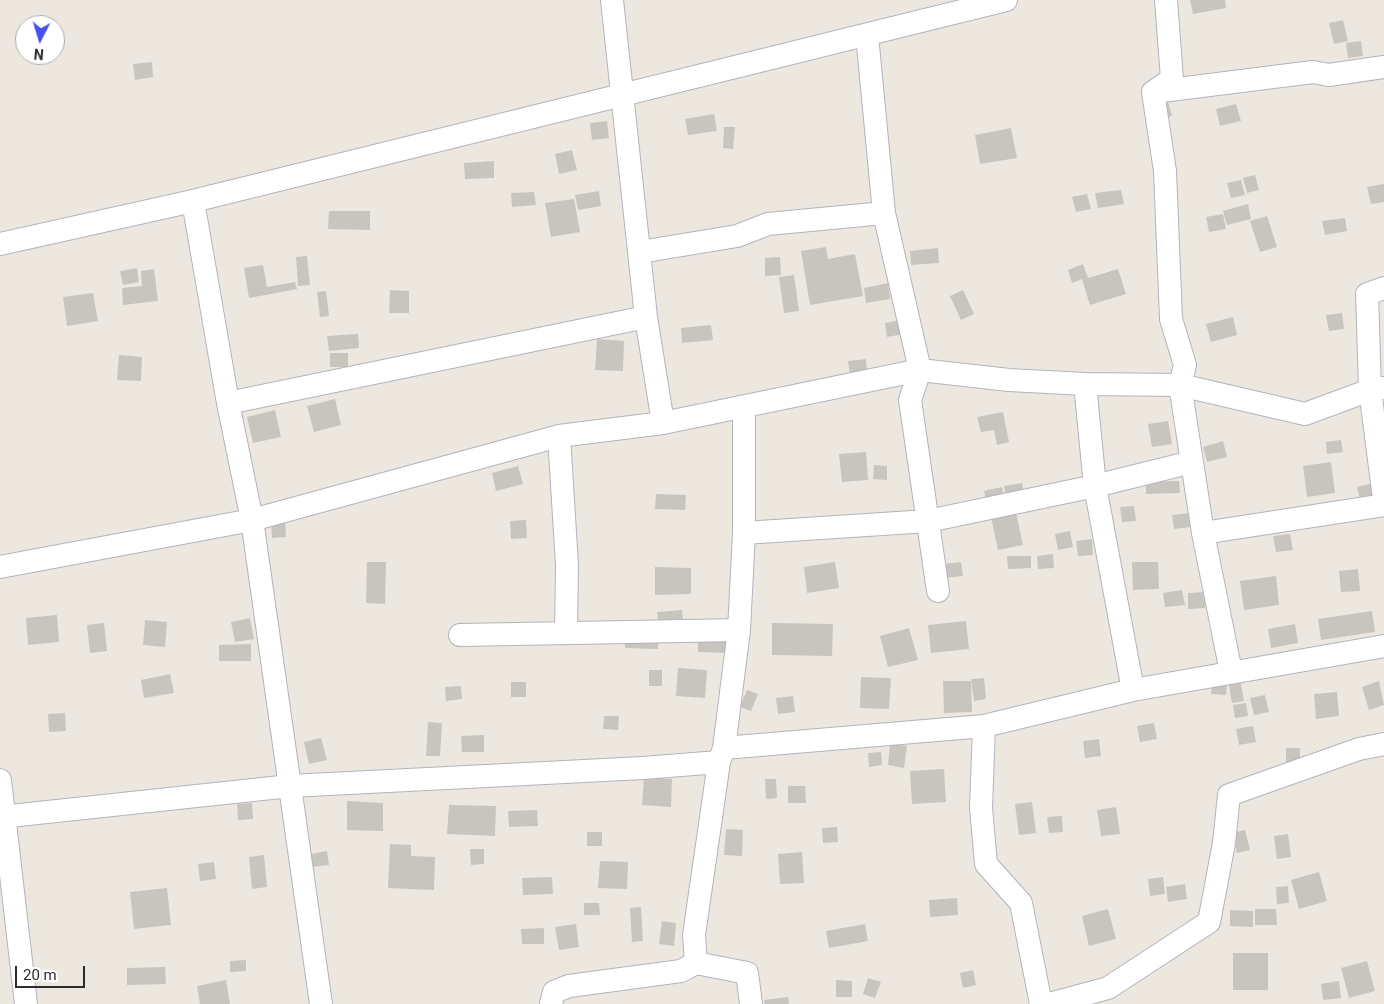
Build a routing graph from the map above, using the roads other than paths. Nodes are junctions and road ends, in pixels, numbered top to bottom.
1 (612, 0) edge
2 (1006, 0) edge
3 (1166, 0) edge
4 (867, 34) junction
5 (1384, 66) edge
6 (1153, 92) junction
7 (622, 95) junction
8 (193, 201) junction
9 (884, 213) junction
10 (0, 244) edge
11 (640, 252) junction
12 (1384, 288) edge
13 (646, 317) junction
14 (920, 370) junction
15 (1085, 384) junction
16 (1180, 385) junction
17 (1377, 389) edge
18 (228, 403) junction
19 (744, 406) junction
20 (663, 423) junction
21 (559, 436) junction
22 (1192, 462) junction
23 (1095, 486) junction
24 (1384, 498) edge
25 (1384, 505) edge
26 (252, 520) junction
27 (928, 521) junction
28 (744, 533) junction
29 (1203, 533) junction
30 (0, 567) edge
31 (938, 591) dead end
32 (740, 630) junction
33 (566, 632) junction
34 (460, 635) dead end
35 (1384, 646) edge
36 (1231, 672) junction
37 (1133, 690) junction
38 (984, 726) junction
39 (1384, 744) edge
40 (722, 755) junction
41 (0, 780) edge
42 (290, 786) junction
43 (2, 817) edge
44 (696, 963) junction
45 (1110, 996) edge
46 (26, 1004) edge
47 (321, 1004) edge
48 (551, 1004) edge
49 (751, 1004) edge
50 (1041, 1004) edge
51 (1050, 1004) edge

1 - 7 street
2 - 4 street
3 - 6 street
4 - 7 street
4 - 9 street
5 - 6 street
6 - 16 street
7 - 8 street
7 - 11 street
8 - 10 street
8 - 18 street
9 - 11 street
9 - 14 street
11 - 13 street
12 - 17 street
13 - 18 street
13 - 20 street
14 - 15 street
14 - 19 street
14 - 27 street
15 - 16 street
15 - 23 street
16 - 17 street
16 - 22 street
17 - 24 street
18 - 26 street
19 - 20 street
19 - 28 street
20 - 21 street
21 - 26 street
21 - 33 street
22 - 23 street
22 - 29 street
23 - 27 street
23 - 37 street
25 - 29 street
26 - 30 street
26 - 42 street
27 - 28 street
27 - 31 street
28 - 32 street
29 - 36 street
32 - 33 street
32 - 40 street
33 - 34 street
35 - 36 street
36 - 37 street
37 - 38 street
38 - 40 street
38 - 50 street
39 - 45 street
40 - 42 street
40 - 44 street
41 - 43 street
42 - 43 street
42 - 47 street
43 - 46 street
44 - 48 street
44 - 49 street
45 - 51 street

